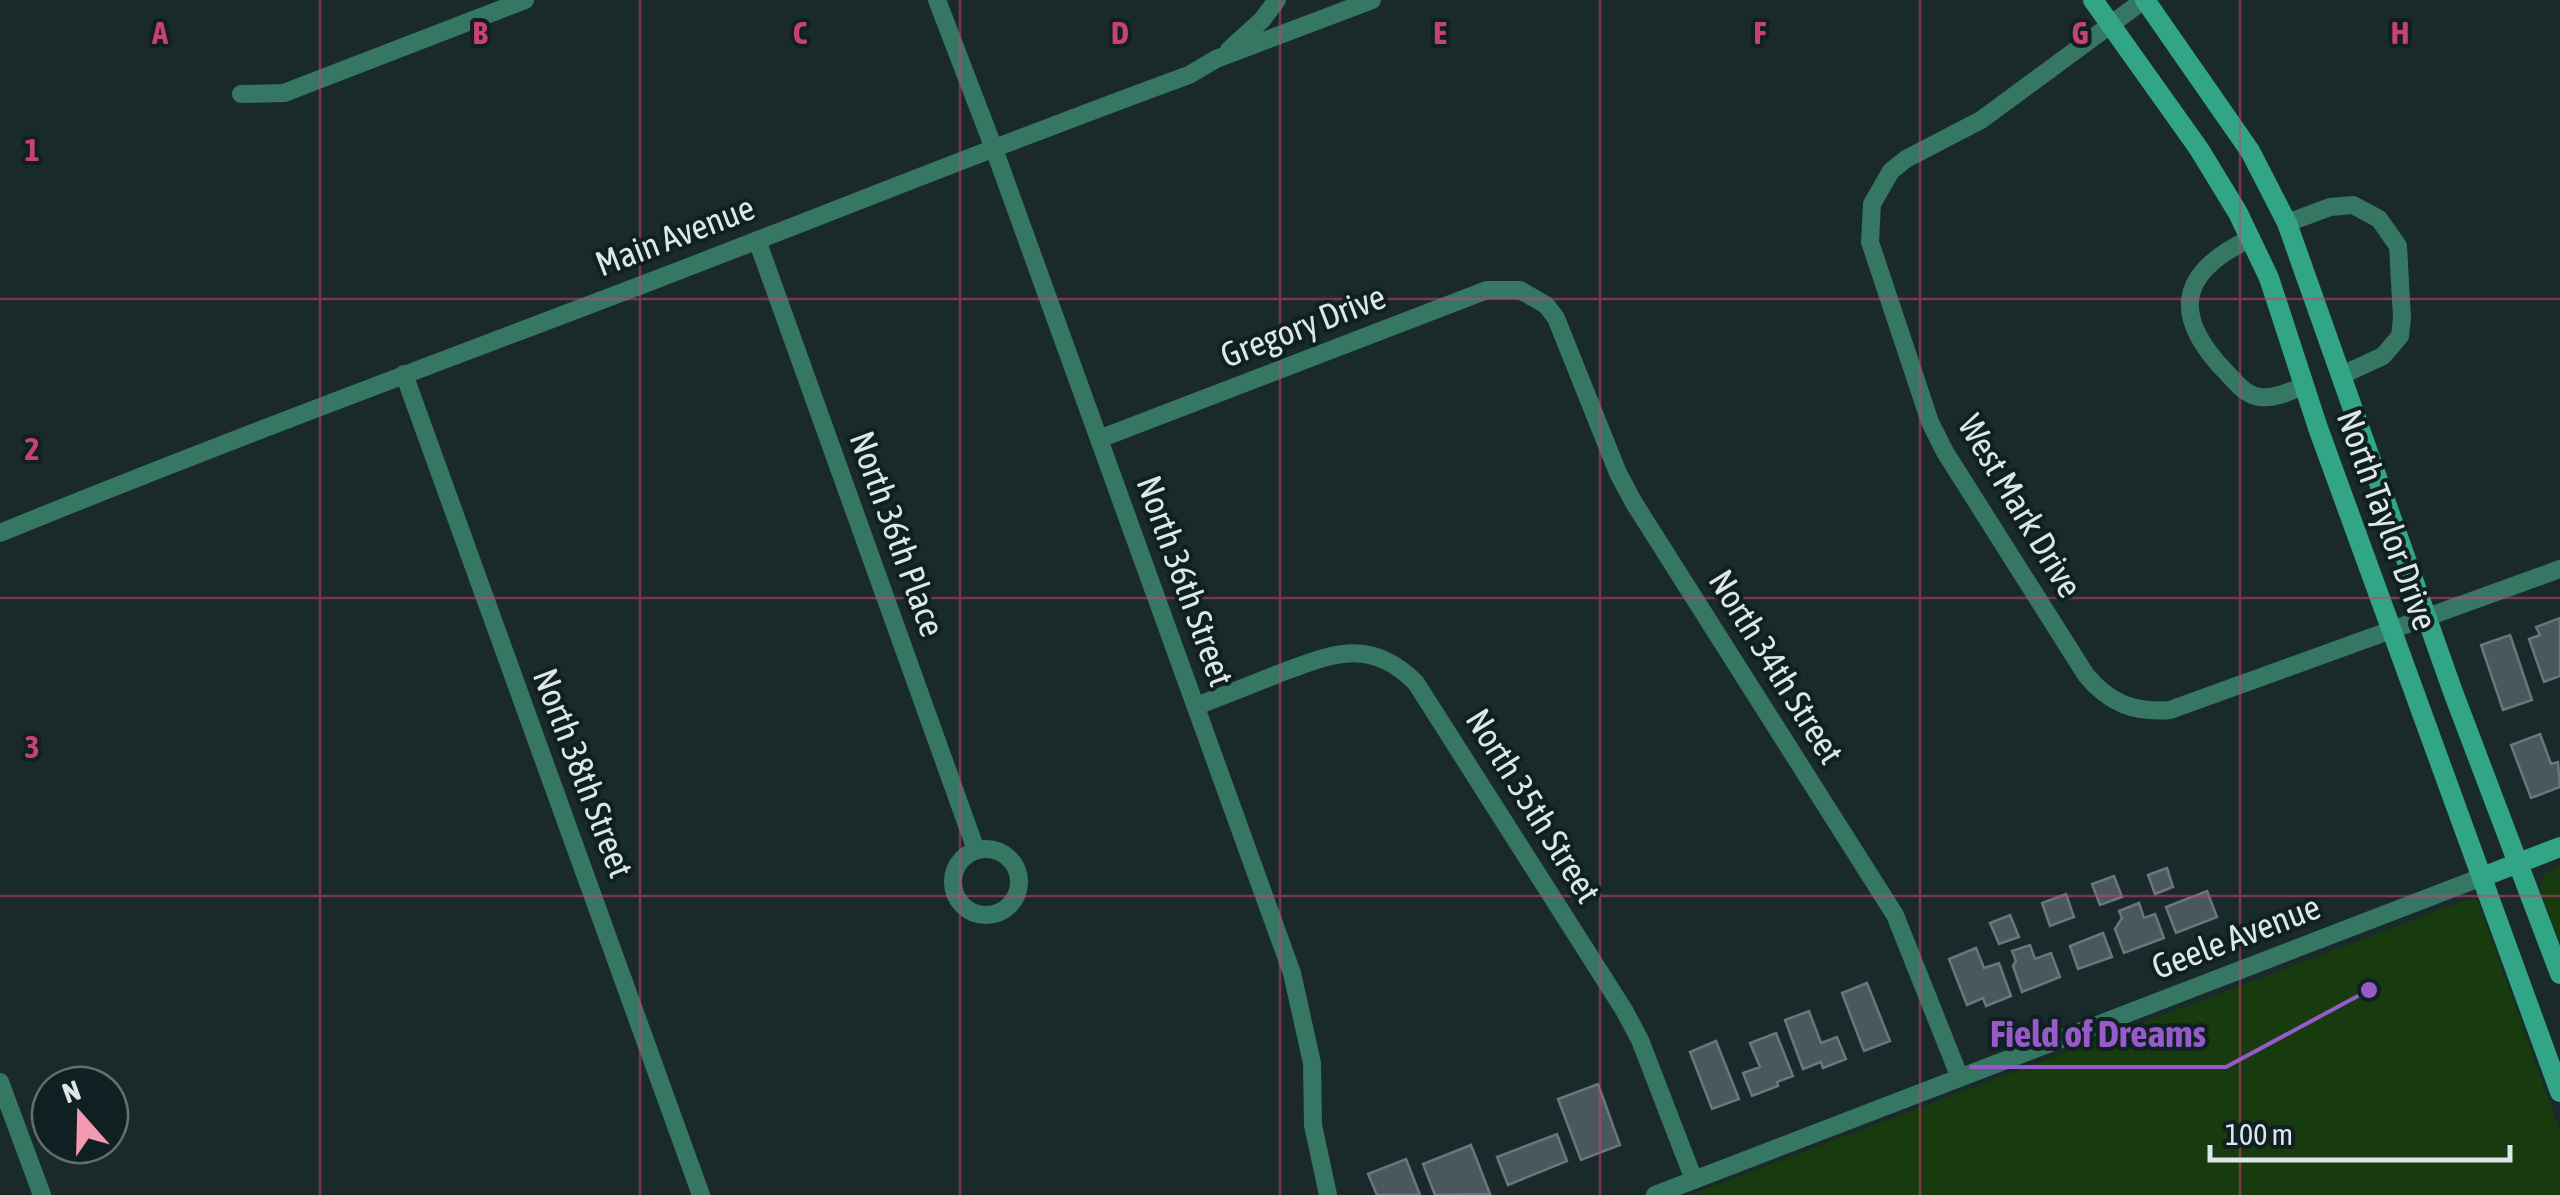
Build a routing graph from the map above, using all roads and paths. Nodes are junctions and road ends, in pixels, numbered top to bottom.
1 (525, 0) edge
2 (936, 0) edge
3 (1278, 0) edge
4 (1372, 0) edge
5 (2094, 0) edge
6 (2145, 0) edge
7 (2111, 25) junction
8 (1216, 59) junction
9 (241, 94) dead end
10 (994, 146) junction
11 (2287, 223) junction
12 (2250, 239) junction
13 (757, 240) junction
14 (1532, 295) joint
15 (404, 374) junction
16 (2342, 375) junction
17 (2304, 386) junction
18 (1099, 439) junction
19 (0, 533) edge
20 (2560, 569) edge
21 (2426, 615) junction
22 (2391, 627) junction
23 (1196, 706) junction
24 (2560, 847) edge
25 (976, 850) dead end
26 (2519, 863) junction
27 (2482, 877) junction
28 (2560, 974) edge
29 (1960, 1078) junction
30 (0, 1082) edge
31 (2560, 1092) edge
32 (1694, 1180) junction
33 (42, 1195) edge
34 (701, 1195) edge
35 (1328, 1195) edge
36 (1656, 1195) edge

1 - 9 street
2 - 10 street, North 36th Street
3 - 8 street
4 - 8 street, Main Avenue
5 - 7 main road, North Taylor Drive
6 - 7 street, West Mark Drive
6 - 11 main road, North Taylor Drive
7 - 12 main road, North Taylor Drive
7 - 22 street, West Mark Drive
8 - 10 street, Main Avenue
10 - 13 street, Main Avenue
10 - 18 street, North 36th Street
11 - 16 main road, North Taylor Drive
11 - 16 street
12 - 17 main road, North Taylor Drive
12 - 17 street
13 - 15 street, Main Avenue
13 - 25 street, North 36th Place
14 - 18 street, Gregory Drive
14 - 29 street, North 34th Street
15 - 19 street, Main Avenue
15 - 34 street, North 38th Street
16 - 21 main road, North Taylor Drive
17 - 22 main road, North Taylor Drive
18 - 23 street, North 36th Street
20 - 21 street, West Mark Drive
21 - 22 street, West Mark Drive
21 - 26 main road, North Taylor Drive
22 - 27 main road, North Taylor Drive
23 - 32 street, North 35th Street
23 - 35 street, North 36th Street
24 - 26 main road, Geele Avenue
26 - 27 main road, Geele Avenue
26 - 28 main road, North Taylor Drive
27 - 29 street, Geele Avenue
27 - 31 main road, North Taylor Drive
29 - 32 street, Geele Avenue
30 - 33 street
32 - 36 street, Geele Avenue

